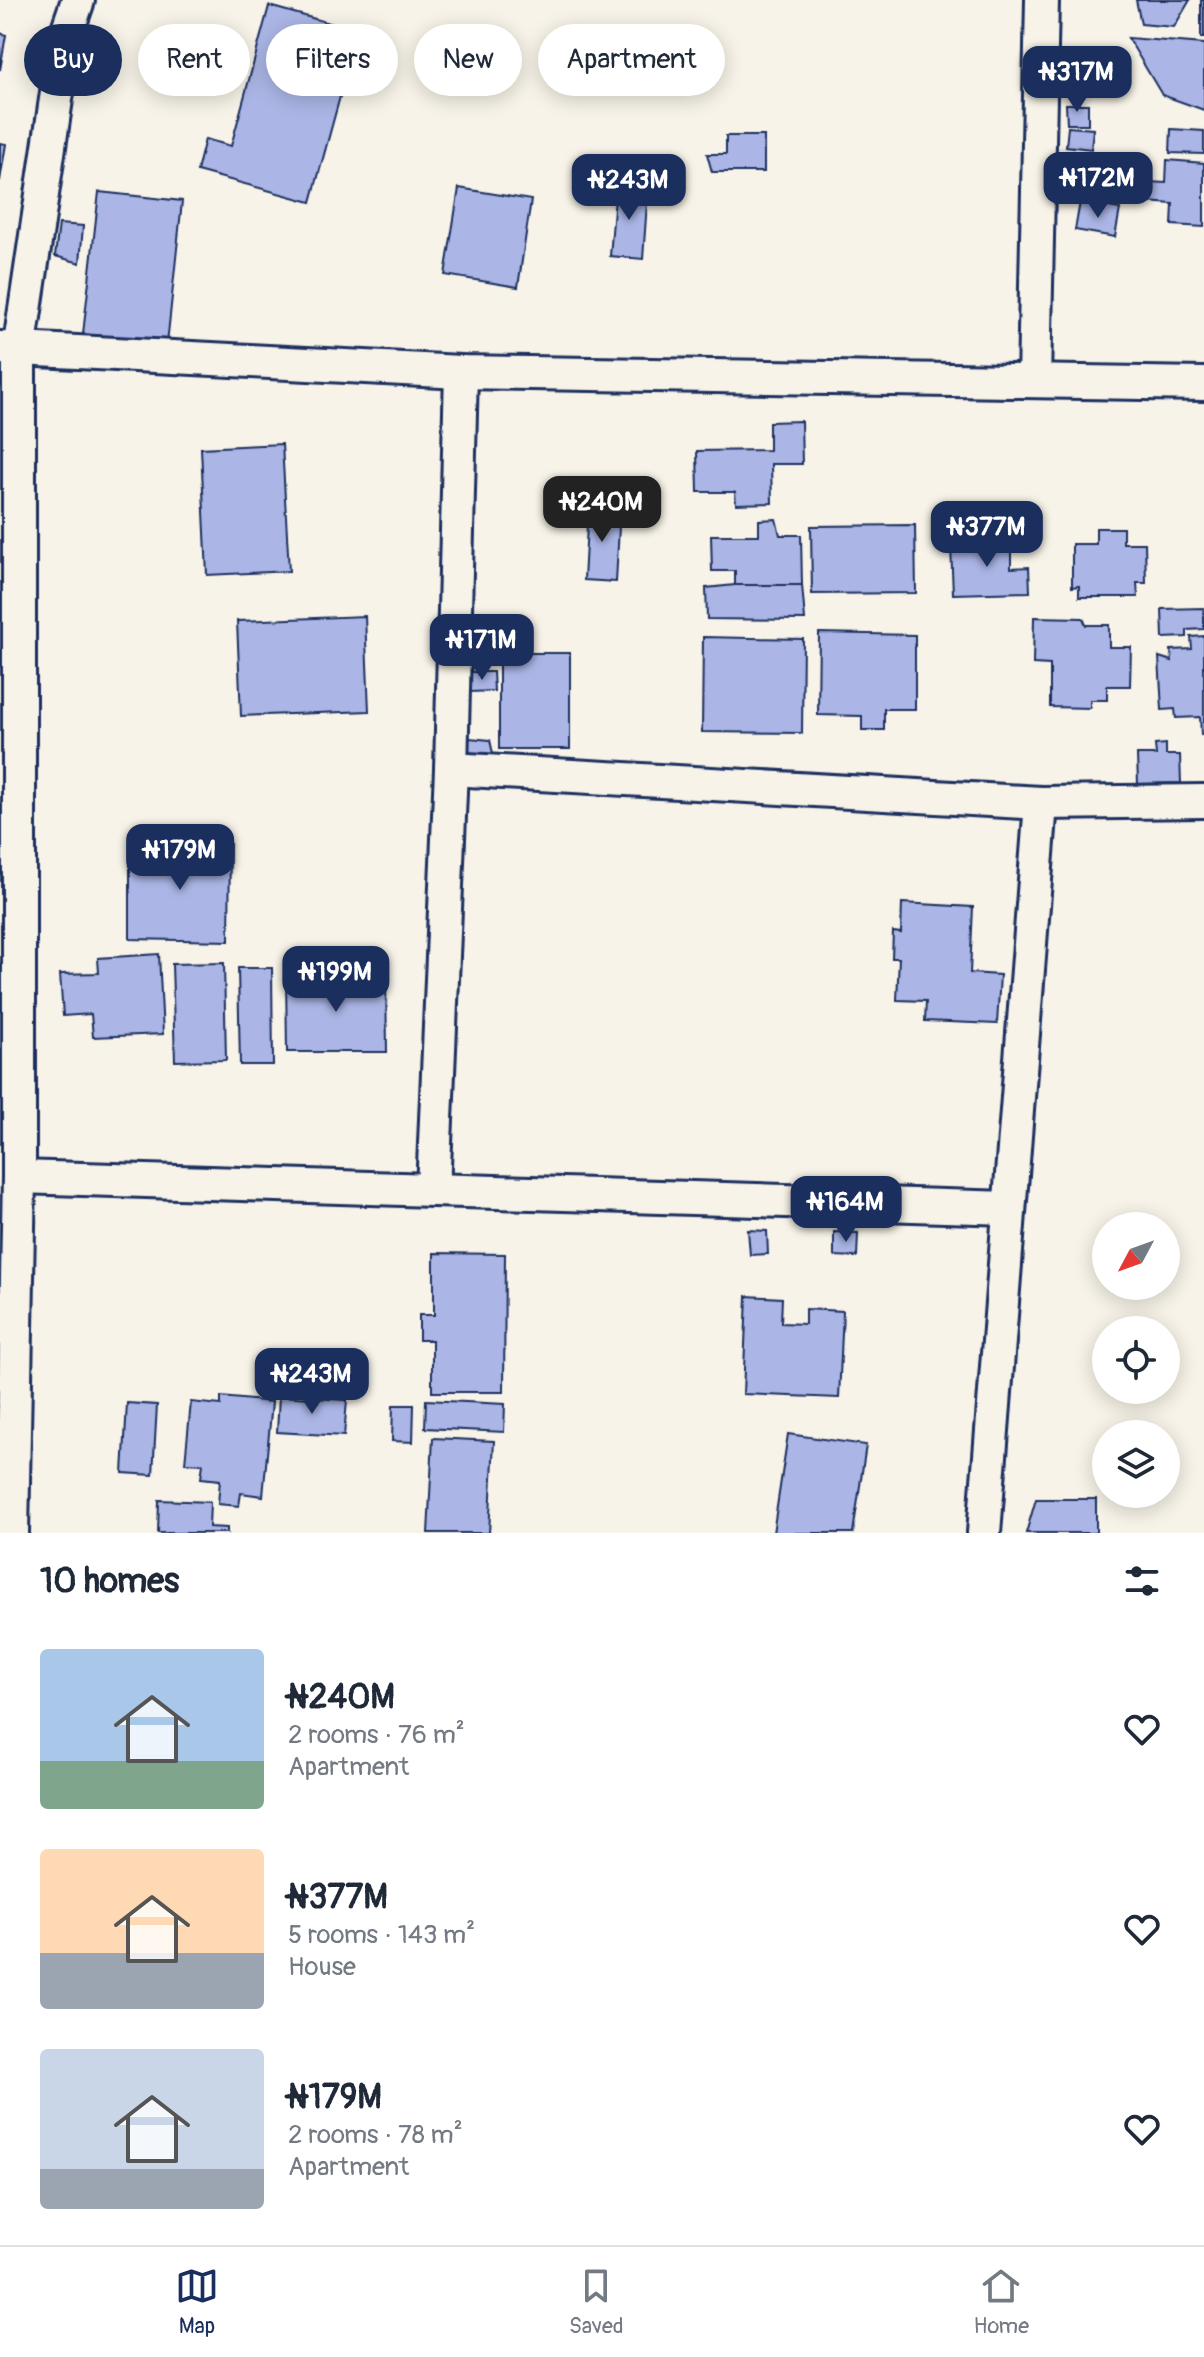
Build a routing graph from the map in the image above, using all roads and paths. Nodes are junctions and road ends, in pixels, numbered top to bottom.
1 (78, 0) edge
2 (1042, 0) edge
3 (10, 350) edge
4 (461, 372) junction
5 (1034, 381) junction
6 (1204, 384) edge
7 (451, 769) junction
8 (1204, 801) edge
9 (1041, 803) junction
10 (19, 1177) junction
11 (433, 1190) junction
12 (1009, 1208) junction
13 (12, 1533) edge
14 (984, 1533) edge

1 - 3 street
2 - 5 street
3 - 4 street
3 - 10 street
4 - 5 street
4 - 7 street
5 - 6 street
7 - 9 street
7 - 11 street
8 - 9 street
9 - 12 street
10 - 11 street
10 - 13 street
11 - 12 street
12 - 14 street

